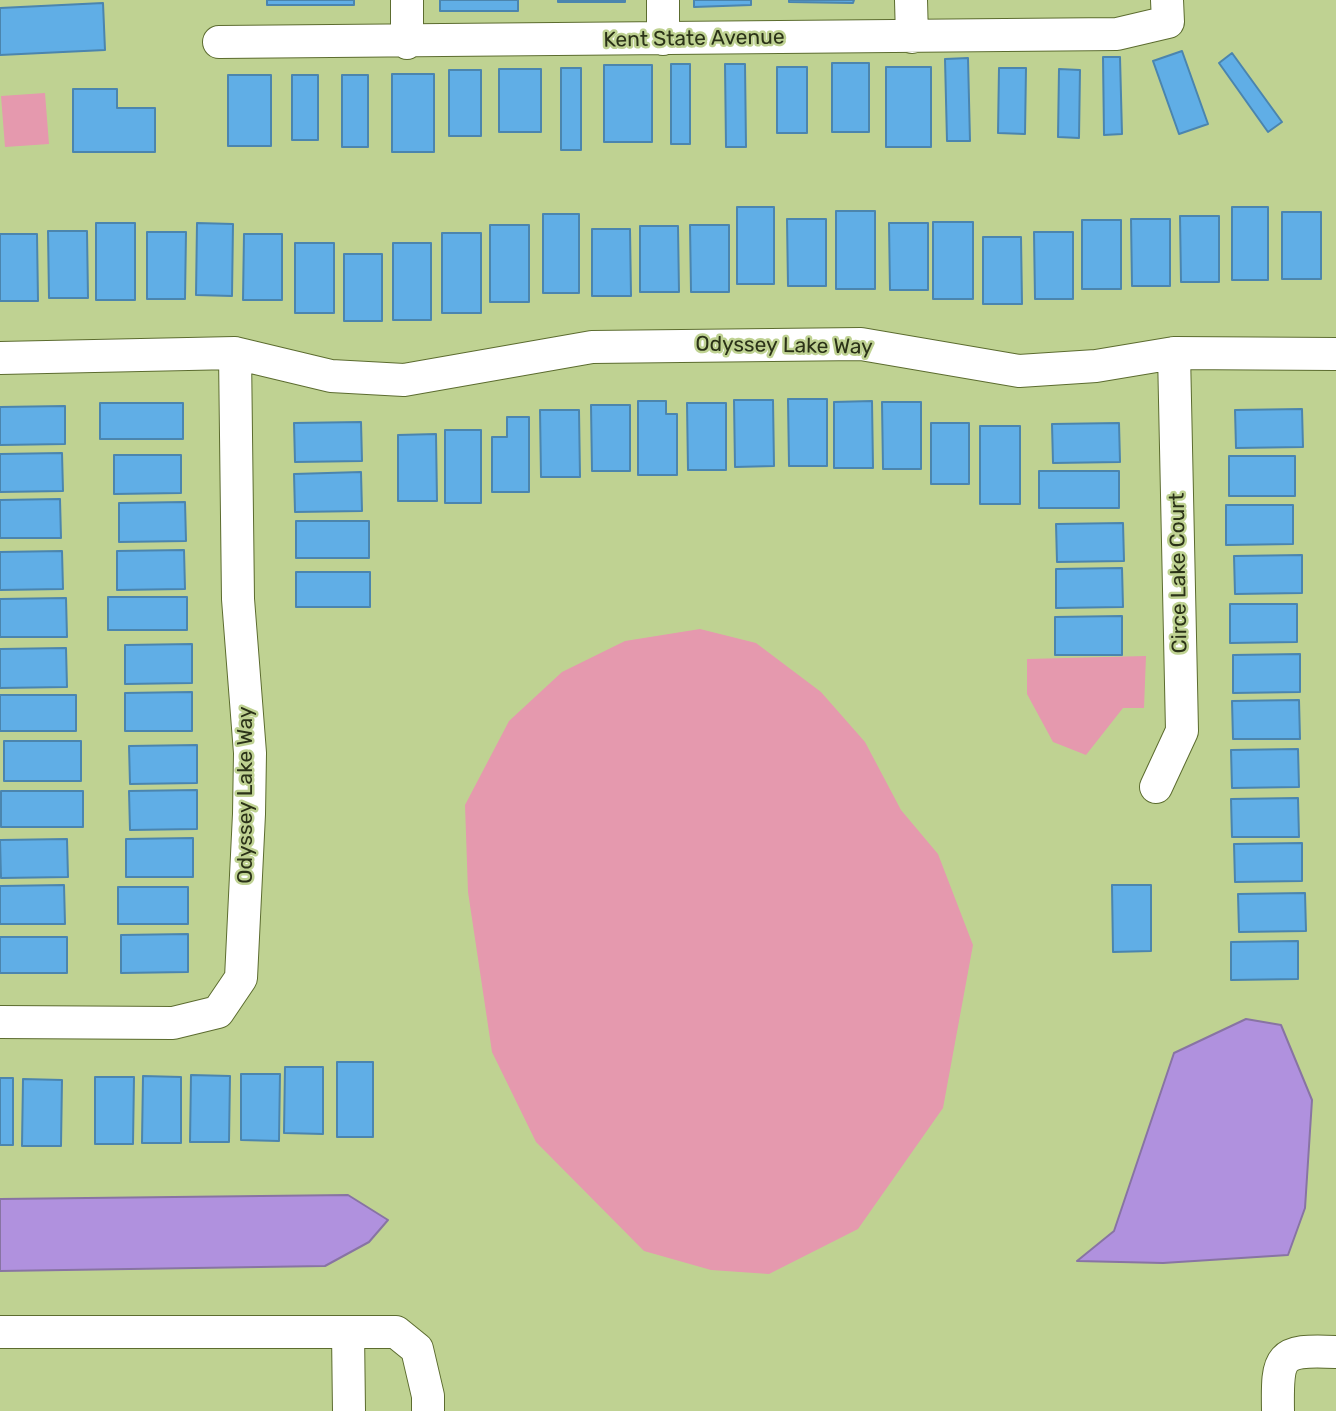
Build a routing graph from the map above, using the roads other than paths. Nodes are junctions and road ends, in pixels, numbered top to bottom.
1 (407, 0) edge
2 (663, 0) edge
3 (911, 0) edge
4 (1168, 11) edge
5 (912, 37) junction
6 (663, 39) junction
7 (219, 42) dead end
8 (407, 43) junction
9 (235, 353) junction
10 (1174, 353) junction
11 (1336, 354) edge
12 (0, 358) edge
13 (1156, 787) dead end
14 (0, 1022) edge
15 (0, 1332) edge
16 (348, 1332) junction
17 (1336, 1352) edge
18 (349, 1411) edge
19 (428, 1411) edge
20 (1278, 1411) edge

1 - 8 street
2 - 6 street
3 - 5 street
4 - 5 street, Kent State Avenue
5 - 6 street, Kent State Avenue
6 - 8 street, Kent State Avenue
7 - 8 street, Kent State Avenue
9 - 10 street, Odyssey Lake Way
9 - 12 street, Odyssey Lake Way
9 - 14 street, Odyssey Lake Way
10 - 11 street, Odyssey Lake Way
10 - 13 street, Circe Lake Court
15 - 16 street
16 - 18 street
16 - 19 street
17 - 20 street

